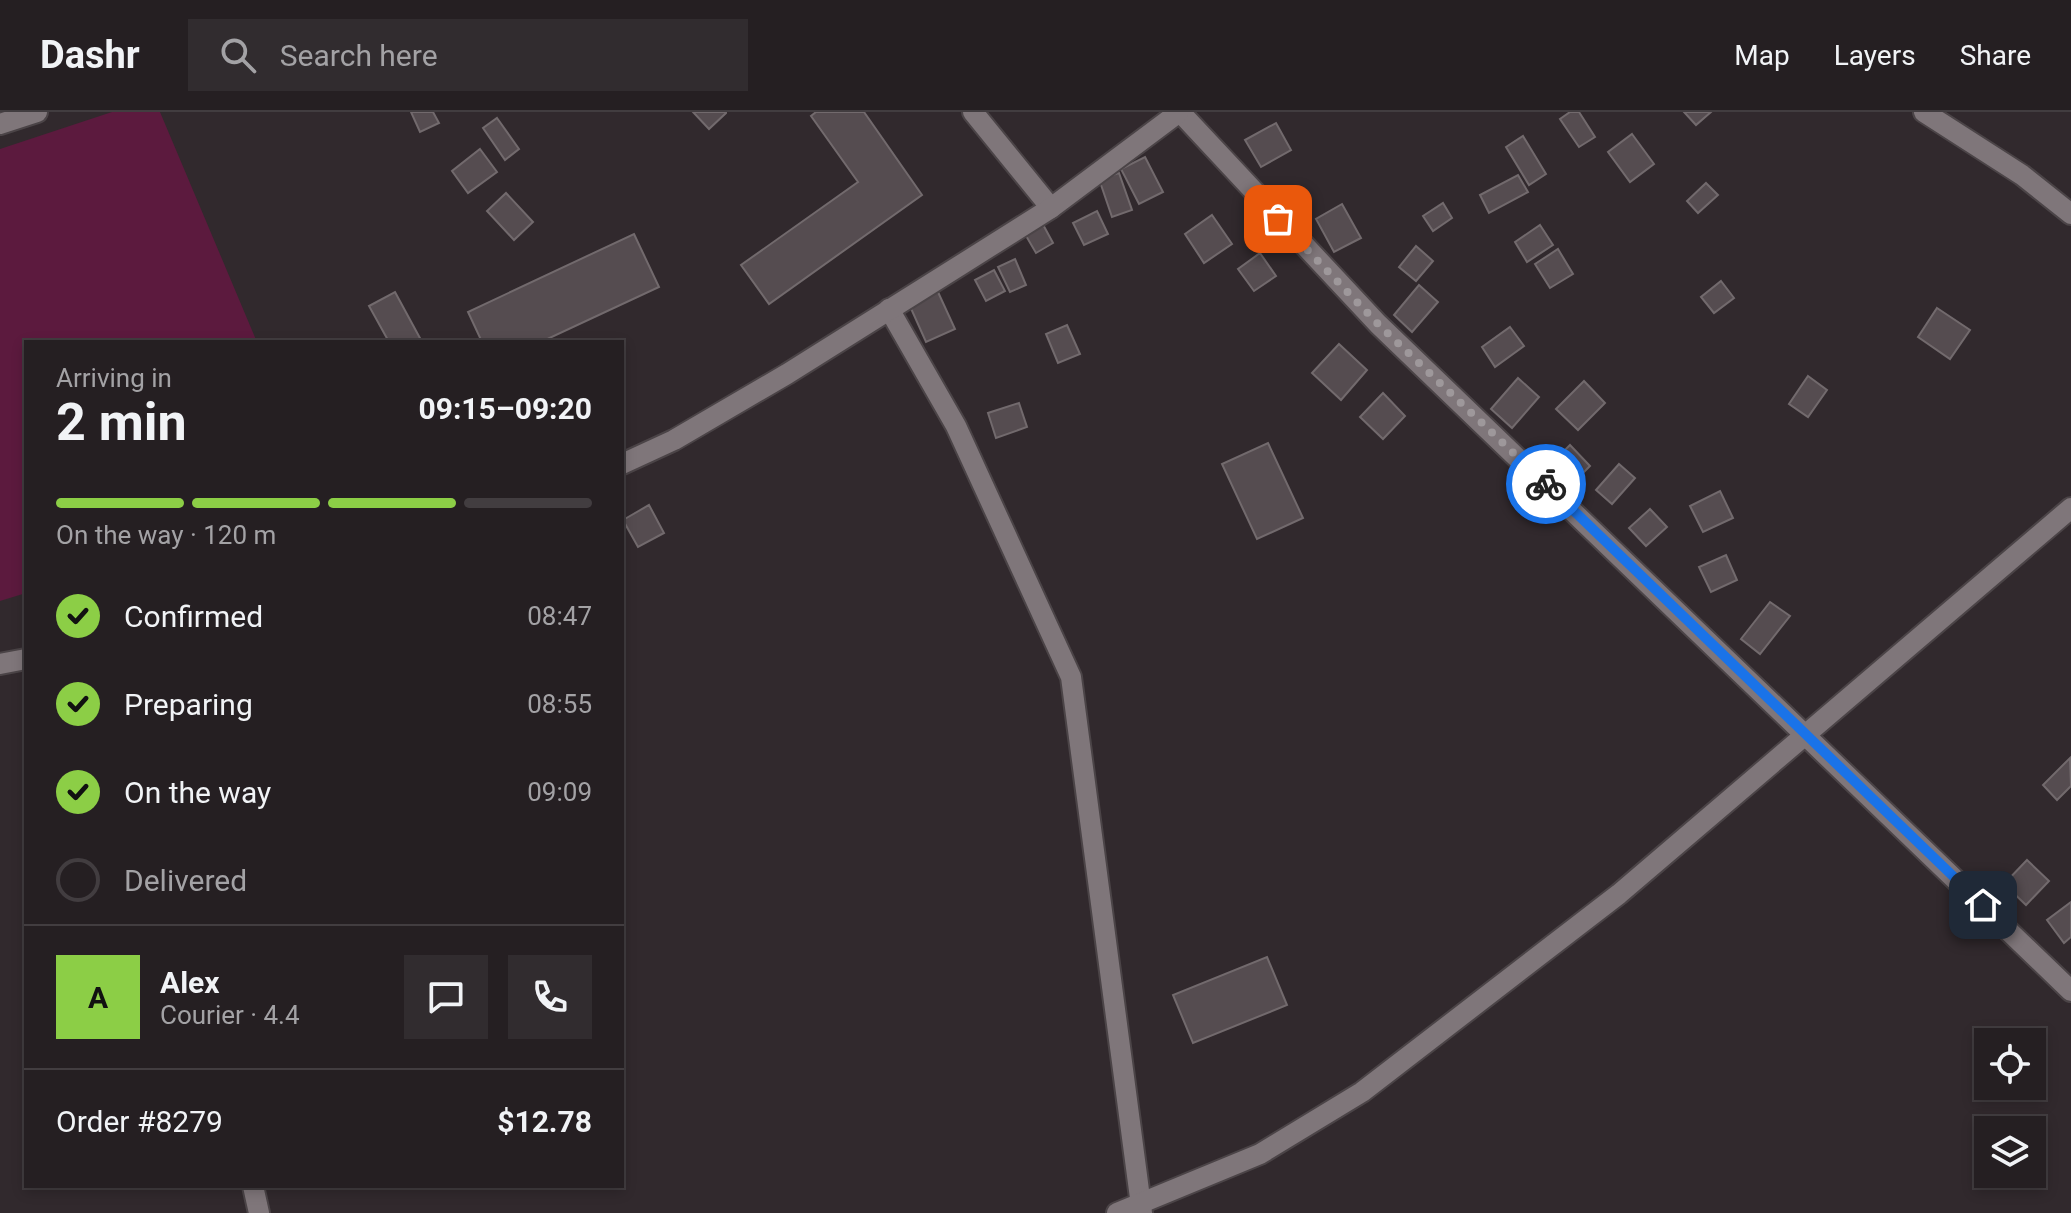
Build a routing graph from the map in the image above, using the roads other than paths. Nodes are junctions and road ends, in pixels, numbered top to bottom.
1 (37, 112) edge
2 (973, 112) edge
3 (1924, 112) edge
4 (1179, 113) edge
5 (0, 124) edge
6 (1051, 208) junction
7 (2071, 214) edge
8 (889, 309) junction
9 (624, 463) edge
10 (2071, 508) edge
11 (24, 659) edge
12 (0, 664) edge
13 (1806, 735) junction
14 (2071, 991) edge
15 (253, 1188) edge
16 (1142, 1209) edge
17 (259, 1213) edge
18 (1117, 1213) edge

1 - 5 street
2 - 6 street
3 - 7 street
4 - 6 street
4 - 13 street
6 - 8 street
8 - 9 street
8 - 16 street
10 - 13 street
11 - 12 street
13 - 14 street
13 - 16 street
15 - 17 street
16 - 18 street

